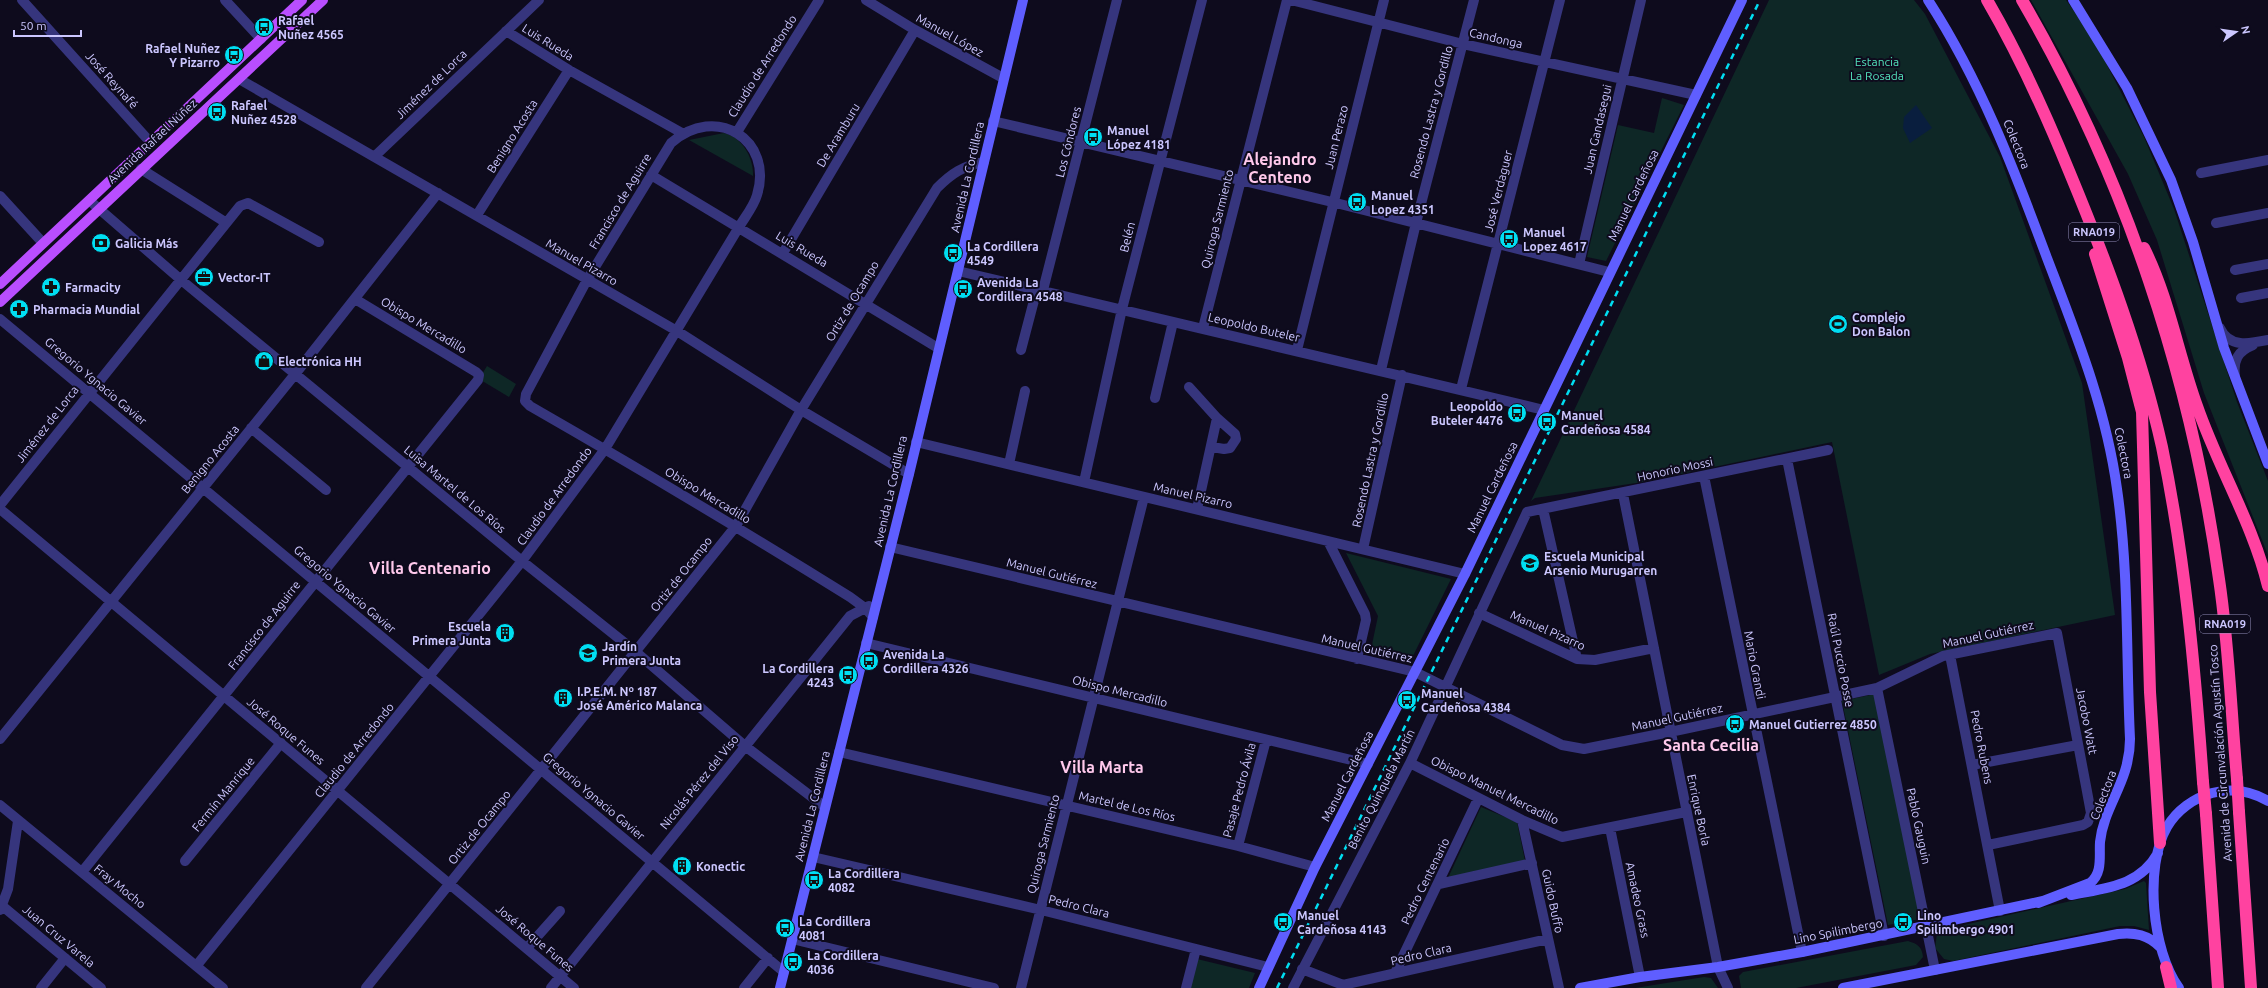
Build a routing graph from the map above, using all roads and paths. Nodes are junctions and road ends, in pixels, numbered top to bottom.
1 (22, 0) edge
2 (225, 0) edge
3 (302, 0) edge
4 (323, 0) edge
5 (539, 0) edge
6 (819, 0) edge
7 (866, 0) edge
8 (1023, 0) edge
9 (1117, 0) edge
10 (1202, 0) edge
11 (1287, 0) edge
12 (1291, 0) edge
13 (1384, 0) edge
14 (1474, 0) edge
15 (1560, 0) edge
16 (1641, 0) edge
17 (1742, 0) edge
18 (1928, 0) edge
19 (1987, 0) edge
20 (2022, 0) edge
21 (2073, 0) edge
22 (1378, 23) junction
23 (915, 30) junction
24 (506, 31) junction
25 (260, 39) junction
26 (1463, 44) junction
27 (1544, 62) junction
28 (569, 70) junction
29 (1003, 78) junction
30 (1623, 78) junction
31 (239, 79) junction
32 (1696, 95) junction
33 (993, 121) junction
34 (737, 132) junction
35 (682, 133) junction
36 (151, 143) junction
37 (1081, 144) junction
38 (375, 156) junction
39 (2268, 160) edge
40 (984, 162) junction
41 (1159, 162) junction
42 (141, 169) junction
43 (2201, 173) dead end
44 (651, 175) junction
45 (1240, 181) junction
46 (438, 193) junction
47 (2117, 194) junction
48 (0, 196) edge
49 (90, 200) junction
50 (1332, 202) junction
51 (2082, 202) junction
52 (99, 209) junction
53 (2268, 213) edge
54 (477, 215) junction
55 (225, 222) junction
56 (1416, 223) junction
57 (2216, 223) dead end
58 (739, 227) junction
59 (319, 242) dead end
60 (43, 243) junction
61 (1498, 244) junction
62 (783, 253) junction
63 (1579, 264) junction
64 (2268, 264) edge
65 (2235, 270) dead end
66 (958, 271) junction
67 (1609, 272) junction
68 (180, 279) junction
69 (588, 280) junction
70 (0, 284) edge
71 (1040, 290) junction
72 (2268, 293) edge
73 (2241, 298) dead end
74 (355, 299) junction
75 (0, 302) edge
76 (865, 303) junction
77 (1122, 309) junction
78 (0, 319) edge
79 (2216, 319) junction
80 (1173, 322) junction
81 (1203, 328) junction
82 (677, 331) junction
83 (2266, 340) edge
84 (938, 348) junction
85 (1021, 350) dead end
86 (1297, 350) junction
87 (1381, 370) junction
88 (296, 373) junction
89 (479, 375) joint
90 (1402, 375) junction
91 (2235, 380) junction
92 (1188, 387) dead end
93 (1461, 389) junction
94 (1026, 391) dead end
95 (89, 392) junction
96 (1155, 398) dead end
97 (525, 401) joint
98 (801, 410) junction
99 (1544, 410) junction
100 (1217, 418) junction
101 (251, 428) junction
102 (916, 442) junction
103 (1212, 446) junction
104 (605, 449) junction
105 (1828, 450) dead end
106 (1787, 459) junction
107 (1009, 464) junction
108 (2268, 464) edge
109 (408, 468) junction
110 (908, 474) junction
111 (1704, 476) junction
112 (1084, 482) junction
113 (203, 487) junction
114 (326, 490) dead end
115 (1623, 494) junction
116 (1144, 497) junction
117 (0, 506) edge
118 (0, 509) edge
119 (1197, 509) junction
120 (1543, 509) junction
121 (1527, 512) joint
122 (736, 526) junction
123 (1328, 541) junction
124 (890, 547) junction
125 (1363, 550) junction
126 (522, 561) junction
127 (1465, 574) junction
128 (315, 581) junction
129 (2268, 586) edge
130 (111, 601) junction
131 (876, 602) junction
132 (1118, 602) junction
133 (865, 608) junction
134 (1479, 613) junction
135 (873, 618) junction
136 (2057, 633) joint
137 (866, 643) junction
138 (1654, 648) junction
139 (636, 652) junction
140 (1950, 655) junction
141 (1357, 659) junction
142 (1577, 659) junction
143 (1415, 672) junction
144 (430, 677) junction
145 (1444, 688) junction
146 (1877, 688) junction
147 (225, 696) junction
148 (1835, 697) junction
149 (1094, 698) junction
150 (1752, 714) junction
151 (1670, 732) junction
152 (0, 739) edge
153 (1266, 740) junction
154 (281, 743) junction
155 (2078, 745) junction
156 (745, 746) junction
157 (839, 752) junction
158 (1410, 763) junction
159 (1368, 764) junction
160 (1972, 765) junction
161 (542, 770) junction
162 (338, 791) junction
163 (1478, 798) junction
164 (2268, 801) edge
165 (0, 805) edge
166 (1066, 805) junction
167 (825, 807) junction
168 (1686, 812) junction
169 (1522, 820) junction
170 (18, 821) junction
171 (1610, 828) junction
172 (1988, 845) junction
173 (1238, 846) junction
174 (2159, 848) junction
175 (812, 857) junction
176 (185, 862) dead end
177 (652, 862) junction
178 (1532, 863) junction
179 (1315, 867) junction
180 (82, 872) junction
181 (449, 883) junction
182 (1439, 884) junction
183 (2038, 903) junction
184 (1, 907) edge
185 (1041, 910) junction
186 (560, 911) dead end
187 (2000, 911) junction
188 (1926, 927) junction
189 (1884, 936) junction
190 (792, 939) junction
191 (1548, 939) junction
192 (2160, 947) junction
193 (527, 948) junction
194 (1196, 949) junction
195 (1802, 952) junction
196 (65, 958) junction
197 (768, 958) junction
198 (197, 965) junction
199 (1268, 967) junction
200 (1718, 967) junction
201 (2166, 967) junction
202 (1302, 969) junction
203 (1935, 970) junction
204 (784, 972) junction
205 (1395, 973) junction
206 (560, 976) junction
207 (1640, 977) junction
208 (1259, 986) edge
209 (41, 988) edge
210 (101, 988) edge
211 (223, 988) edge
212 (366, 988) edge
213 (551, 988) edge
214 (574, 988) edge
215 (744, 988) edge
216 (780, 988) edge
217 (994, 988) edge
218 (1021, 988) edge
219 (1186, 988) edge
220 (1293, 988) edge
221 (1559, 988) edge
222 (1580, 988) edge
223 (1728, 988) edge
224 (1847, 988) edge
225 (2171, 988) edge
226 (2178, 988) edge
227 (2218, 988) edge
228 (2251, 988) edge

1 - 36 street, José Reynafé
2 - 25 street
3 - 25 main road, Avenida Rafael Núñez
4 - 31 main road, Avenida Rafael Núñez
5 - 24 street, Jiménez de Lorca
6 - 34 street, Claudio de Arredondo
7 - 23 street, Manuel López
8 - 29 main road, Avenida La Cordillera
9 - 37 street, Los Cóndores
10 - 41 street, Belén
11 - 45 street, Quiroga Sarmiento
12 - 22 street, Candonga
13 - 22 street, Juan Perazo
14 - 26 street, Rosendo Lastra y Gordillo
15 - 27 street, José Verdaguer
16 - 30 street, Juan Gandasegui
17 - 32 main road, Manuel Cardeñosa
18 - 183 main road, Colectora
19 - 51 highway, Avenida de Circunvalación Agustín Tosco / RNA019
20 - 47 highway, Avenida de Circunvalación Agustín Tosco / RNA019
21 - 79 main road
22 - 26 street, Candonga
22 - 50 street, Juan Perazo
23 - 29 street, Manuel López
23 - 62 street, De Aramburu
24 - 28 street, Luis Rueda
24 - 38 street, Jiménez de Lorca
25 - 36 main road, Avenida Rafael Núñez
26 - 27 street, Candonga
26 - 56 street, Rosendo Lastra y Gordillo
27 - 30 street, Candonga
27 - 61 street, José Verdaguer
28 - 35 street, Luis Rueda
28 - 54 street, Benigno Acosta
29 - 33 main road, Avenida La Cordillera
30 - 32 street, Candonga
30 - 63 street, Juan Gandasegui
31 - 38 street, Manuel Pizarro
31 - 42 main road, Avenida Rafael Núñez
32 - 67 main road, Manuel Cardeñosa
33 - 37 street
33 - 40 main road, Avenida La Cordillera
34 - 35 street, Francisco de Aguirre
34 - 58 street, Claudio de Arredondo
35 - 44 street, Francisco de Aguirre
36 - 49 main road, Avenida Rafael Núñez
37 - 41 street
37 - 71 street, Los Cóndores
38 - 46 street, Manuel Pizarro
39 - 43 street
40 - 66 main road, Avenida La Cordillera
40 - 76 street, Ortiz de Ocampo
41 - 45 street
41 - 77 street, Belén
42 - 52 main road, Avenida Rafael Núñez
42 - 55 street
44 - 58 street, Luis Rueda
44 - 69 street, Francisco de Aguirre
45 - 50 street
45 - 81 street, Quiroga Sarmiento
46 - 54 street, Manuel Pizarro
46 - 74 street, Benigno Acosta
47 - 129 highway
47 - 228 highway, Avenida de Circunvalación Agustín Tosco / RNA019, bridge
48 - 60 street
49 - 52 street, Luisa Martel de Los Ríos
49 - 60 main road, Avenida Rafael Núñez
50 - 56 street
50 - 86 street, Juan Perazo
51 - 174 highway
51 - 227 highway, Avenida de Circunvalación Agustín Tosco / RNA019, bridge
52 - 68 street, Luisa Martel de Los Ríos
52 - 75 main road, Avenida Rafael Núñez
53 - 57 street
54 - 69 street, Manuel Pizarro
55 - 59 street, Jiménez de Lorca
55 - 68 street, Jiménez de Lorca
56 - 61 street
56 - 87 street, Rosendo Lastra y Gordillo
58 - 62 street, Luis Rueda
58 - 82 street, Claudio de Arredondo
60 - 70 main road, Avenida Rafael Núñez
61 - 63 street
61 - 93 street, José Verdaguer
62 - 76 street, Luis Rueda
63 - 67 street
64 - 65 street
66 - 71 street, Leopoldo Buteler
66 - 84 main road, Avenida La Cordillera
67 - 99 main road, Manuel Cardeñosa
68 - 88 street, Luisa Martel de Los Ríos
68 - 95 street, Jiménez de Lorca
69 - 82 street, Manuel Pizarro
69 - 97 street, Francisco de Aguirre
71 - 77 street, Leopoldo Buteler
71 - 85 street, Los Cóndores
72 - 73 street
74 - 88 street, Benigno Acosta
74 - 89 street, Obispo Mercadillo
76 - 84 street, Luis Rueda
76 - 98 street, Ortiz de Ocampo
77 - 80 street, Leopoldo Buteler
77 - 112 street, Belén
78 - 95 street, Gregorio Ygnacio Gavier
79 - 83 street
79 - 91 main road
80 - 81 street, Leopoldo Buteler
80 - 96 street
81 - 86 street, Leopoldo Buteler
82 - 98 street, Manuel Pizarro
82 - 104 street, Claudio de Arredondo
83 - 91 street
84 - 102 main road, Avenida La Cordillera
86 - 87 street, Leopoldo Buteler
87 - 90 street, Leopoldo Buteler
88 - 101 street, Benigno Acosta
88 - 109 street, Luisa Martel de Los Ríos
89 - 109 street, Francisco de Aguirre
90 - 93 street, Leopoldo Buteler
90 - 125 street, Rosendo Lastra y Gordillo
91 - 108 main road
92 - 100 street
93 - 99 street, Leopoldo Buteler
94 - 107 street
95 - 113 street, Gregorio Ygnacio Gavier
95 - 117 street, Jiménez de Lorca
97 - 104 street, Obispo Mercadillo
98 - 110 street, Manuel Pizarro
98 - 122 street, Ortiz de Ocampo
99 - 127 main road, Manuel Cardeñosa
100 - 103 street
100 - 103 street
101 - 113 street, Benigno Acosta
101 - 114 street
102 - 107 street, Manuel Pizarro
102 - 110 main road, Avenida La Cordillera
103 - 119 street
104 - 122 street, Obispo Mercadillo
104 - 126 street, Claudio de Arredondo
105 - 106 street, Honorio Mossi
106 - 111 street, Honorio Mossi
106 - 148 street, Raúl Puccio Posse
107 - 112 street, Manuel Pizarro
109 - 126 street, Luisa Martel de Los Ríos
109 - 128 street, Francisco de Aguirre
110 - 124 main road, Avenida La Cordillera
111 - 115 street, Honorio Mossi
111 - 150 street, Mario Grandi
112 - 116 street, Manuel Pizarro
113 - 128 street, Gregorio Ygnacio Gavier
113 - 130 street, Benigno Acosta
115 - 120 street, Honorio Mossi
115 - 138 street, Enrique Borla
116 - 119 street, Manuel Pizarro
116 - 132 street, Quiroga Sarmiento
118 - 130 street, José Roque Funes
119 - 123 street, Manuel Pizarro
120 - 121 street, Honorio Mossi
120 - 142 street
121 - 134 street, Benito Quinquela Martín
122 - 133 street, Obispo Mercadillo
122 - 139 street, Ortiz de Ocampo
123 - 125 street, Manuel Pizarro
123 - 141 street
124 - 131 main road, Avenida La Cordillera
124 - 132 street, Manuel Gutiérrez
125 - 127 street, Manuel Pizarro
126 - 139 street, Luisa Martel de Los Ríos
126 - 144 street, Claudio de Arredondo
127 - 143 main road, Manuel Cardeñosa
128 - 144 street, Gregorio Ygnacio Gavier
128 - 147 street, Francisco de Aguirre
130 - 147 street, José Roque Funes
130 - 152 street, Benigno Acosta
131 - 133 street, Nicolás Pérez del Viso
131 - 135 main road, Avenida La Cordillera
132 - 141 street, Manuel Gutiérrez
132 - 149 street, Quiroga Sarmiento
133 - 135 street, Obispo Mercadillo
133 - 156 street, Nicolás Pérez del Viso
134 - 142 street, Manuel Pizarro
134 - 145 street, Benito Quinquela Martín
135 - 137 main road, Avenida La Cordillera
136 - 140 street, Manuel Gutiérrez
136 - 155 street, Jacobo Watt
137 - 149 street, Obispo Mercadillo
137 - 157 main road, Avenida La Cordillera
138 - 142 street, Manuel Pizarro
138 - 151 street, Enrique Borla
139 - 156 street, Luisa Martel de Los Ríos
139 - 161 street, Ortiz de Ocampo
140 - 146 street, Manuel Gutiérrez
140 - 160 street, Pedro Rubens
141 - 143 street, Manuel Gutiérrez
143 - 145 street, Manuel Gutiérrez
143 - 159 main road, Manuel Cardeñosa
144 - 161 street, Gregorio Ygnacio Gavier
144 - 162 street, Claudio de Arredondo
145 - 151 street, Manuel Gutiérrez
145 - 158 street, Benito Quinquela Martín
146 - 148 street, Manuel Gutiérrez
146 - 188 street, Pablo Gauguin
147 - 154 street, José Roque Funes
147 - 180 street, Francisco de Aguirre
148 - 150 street, Manuel Gutiérrez
148 - 189 street, Raúl Puccio Posse
149 - 153 street, Obispo Mercadillo
149 - 166 street, Quiroga Sarmiento
150 - 151 street, Manuel Gutiérrez
150 - 195 street, Mario Grandi
151 - 168 street, Enrique Borla
153 - 159 street, Obispo Mercadillo
153 - 173 street, Pasaje Pedro Ávila
154 - 162 street, José Roque Funes
154 - 176 street, Fermín Manrique
155 - 160 street
155 - 172 street, Jacobo Watt
156 - 167 street, Luisa Martel de Los Ríos
156 - 177 street, Nicolás Pérez del Viso
157 - 166 street, Martel de Los Ríos
157 - 167 main road, Avenida La Cordillera
158 - 163 street, Obispo Manuel Mercadillo
158 - 202 street, Benito Quinquela Martín
159 - 179 main road, Manuel Cardeñosa
160 - 172 street, Pedro Rubens
161 - 177 street, Gregorio Ygnacio Gavier
161 - 181 street, Ortiz de Ocampo
162 - 181 street, José Roque Funes
162 - 198 street, Claudio de Arredondo
163 - 169 street, Obispo Manuel Mercadillo
163 - 182 street, Pedro Centenario
164 - 174 main road
165 - 170 street, Fray Mocho
166 - 173 street, Martel de Los Ríos
166 - 185 street, Quiroga Sarmiento
167 - 175 main road, Avenida La Cordillera
168 - 171 street, Obispo Manuel Mercadillo
168 - 200 street, Enrique Borla
169 - 171 street, Obispo Manuel Mercadillo
169 - 178 street, Guido Buffo
170 - 180 street, Fray Mocho
170 - 184 street
171 - 207 street, Amadeo Grass
172 - 187 street, Pedro Rubens
173 - 179 street, Martel de Los Ríos
174 - 183 main road, Lino Spilimbergo
174 - 192 main road
175 - 185 street, Pedro Clara
175 - 190 main road, Avenida La Cordillera
177 - 197 street, Gregorio Ygnacio Gavier
177 - 206 street, Nicolás Pérez del Viso
178 - 182 street
178 - 191 street, Guido Buffo
179 - 199 main road, Manuel Cardeñosa
180 - 198 street, Fray Mocho
181 - 193 street, José Roque Funes
181 - 212 street, Ortiz de Ocampo
182 - 205 street, Pedro Centenario
183 - 187 main road, Lino Spilimbergo
184 - 196 street, Juan Cruz Varela
185 - 194 street, Pedro Clara
185 - 218 street, Quiroga Sarmiento
186 - 193 street
187 - 188 main road, Lino Spilimbergo
188 - 189 main road, Lino Spilimbergo
188 - 203 street, Pablo Gauguin
189 - 195 main road, Lino Spilimbergo
190 - 204 main road, Avenida La Cordillera
190 - 217 street
191 - 205 street, Pedro Clara
191 - 221 street, Guido Buffo
192 - 201 main road
192 - 203 main road
193 - 206 street, José Roque Funes
194 - 199 street, Pedro Clara
194 - 219 street
195 - 200 main road, Lino Spilimbergo
196 - 209 street
196 - 210 street, Juan Cruz Varela
197 - 204 street, Gregorio Ygnacio Gavier
197 - 215 street
198 - 211 street, Fray Mocho
199 - 208 main road, Manuel Cardeñosa
200 - 207 main road, Lino Spilimbergo
200 - 223 street, Enrique Borla
201 - 225 highway
201 - 226 main road
202 - 205 street, Pedro Clara
202 - 220 street, Benito Quinquela Martín
203 - 224 main road
204 - 216 main road, Avenida La Cordillera
206 - 213 street, Nicolás Pérez del Viso
206 - 214 street, José Roque Funes
207 - 222 main road, Lino Spilimbergo

